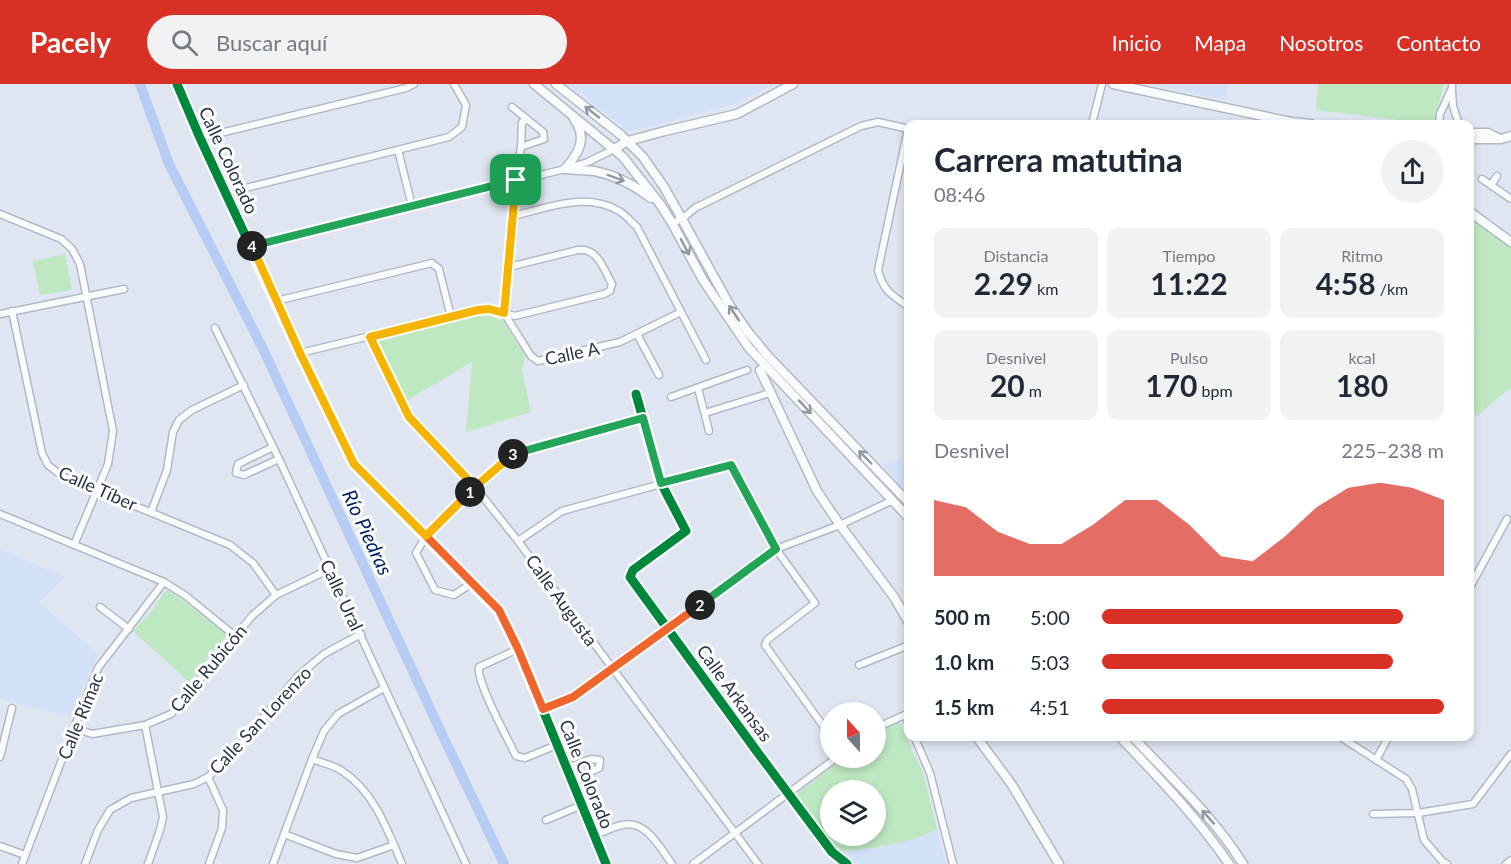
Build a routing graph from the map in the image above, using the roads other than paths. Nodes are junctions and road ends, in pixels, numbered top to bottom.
1 (177, 84) edge
2 (414, 84) edge
3 (454, 84) edge
4 (534, 84) edge
5 (556, 84) edge
6 (793, 84) edge
7 (1102, 84) edge
8 (1113, 84) edge
9 (1452, 86) edge
10 (512, 107) dead end
11 (568, 111) junction
12 (527, 120) junction
13 (1093, 120) edge
14 (1282, 120) edge
15 (1439, 120) edge
16 (1458, 120) edge
17 (904, 128) edge
18 (1474, 132) edge
19 (1511, 136) edge
20 (200, 138) junction
21 (1474, 139) edge
22 (1501, 139) junction
23 (628, 141) junction
24 (521, 147) junction
25 (614, 148) junction
26 (398, 150) junction
27 (904, 152) edge
28 (565, 169) junction
29 (1497, 176) dead end
30 (1482, 179) dead end
31 (516, 180) junction
32 (1491, 184) junction
33 (226, 193) junction
34 (1511, 199) edge
35 (660, 204) junction
36 (412, 206) junction
37 (0, 214) edge
38 (1474, 215) edge
39 (513, 216) junction
40 (682, 219) junction
41 (672, 224) junction
42 (1511, 242) edge
43 (251, 247) junction
44 (508, 267) junction
45 (124, 289) dead end
46 (87, 296) junction
47 (276, 301) junction
48 (904, 303) edge
49 (12, 311) junction
50 (681, 312) junction
51 (504, 313) junction
52 (0, 314) edge
53 (451, 316) junction
54 (215, 328) dead end
55 (637, 334) junction
56 (370, 337) junction
57 (300, 353) junction
58 (706, 360) dead end
59 (747, 370) dead end
60 (760, 370) dead end
61 (659, 375) dead end
62 (244, 385) junction
63 (698, 388) junction
64 (770, 393) junction
65 (636, 394) dead end
66 (671, 397) dead end
67 (705, 412) junction
68 (643, 418) junction
69 (710, 431) dead end
70 (273, 447) junction
71 (279, 459) junction
72 (661, 483) junction
73 (475, 487) junction
74 (96, 491) junction
75 (904, 497) edge
76 (891, 500) junction
77 (904, 501) edge
78 (151, 512) junction
79 (904, 513) edge
80 (0, 514) edge
81 (1507, 519) dead end
82 (840, 525) junction
83 (426, 536) junction
84 (518, 541) junction
85 (74, 545) junction
86 (776, 549) junction
87 (330, 569) junction
88 (1474, 580) edge
89 (164, 582) junction
90 (472, 583) junction
91 (276, 595) junction
92 (100, 607) dead end
93 (904, 614) edge
94 (129, 628) junction
95 (667, 629) junction
96 (361, 634) junction
97 (236, 636) junction
98 (904, 647) edge
99 (518, 649) junction
100 (859, 665) dead end
101 (612, 669) junction
102 (384, 688) junction
103 (12, 708) dead end
104 (543, 709) junction
105 (904, 715) edge
106 (820, 722) edge
107 (886, 723) edge
108 (146, 725) junction
109 (74, 728) junction
110 (916, 741) edge
111 (980, 741) edge
112 (1124, 741) edge
113 (1137, 741) edge
114 (1347, 741) edge
115 (1386, 741) edge
116 (557, 745) junction
117 (1511, 754) edge
118 (0, 757) edge
119 (312, 759) junction
120 (1376, 760) junction
121 (567, 768) junction
122 (823, 768) edge
123 (208, 777) junction
124 (572, 780) junction
125 (159, 791) junction
126 (788, 794) junction
127 (582, 805) junction
128 (1418, 813) junction
129 (1372, 814) dead end
130 (546, 819) dead end
131 (284, 834) junction
132 (734, 834) junction
133 (595, 835) junction
134 (394, 845) junction
135 (0, 846) edge
136 (25, 855) junction
137 (1511, 860) edge
138 (22, 864) edge
139 (85, 864) edge
140 (147, 864) edge
141 (209, 864) edge
142 (273, 864) edge
143 (402, 864) edge
144 (466, 864) edge
145 (606, 864) edge
146 (672, 864) edge
147 (693, 864) edge
148 (758, 864) edge
149 (847, 864) edge
150 (953, 864) edge
151 (1059, 864) edge
152 (1228, 864) edge
153 (1243, 864) edge
154 (1447, 864) edge
155 (1506, 864) edge

1 - 20 street, Calle Colorado
2 - 20 street
3 - 26 street
4 - 11 main road
23 -> 5 main road
6 - 23 main road
7 - 13 street
8 - 14 main road
9 - 15 street
9 - 16 street
10 - 12 street
11 - 25 main road
11 - 28 main road
12 - 24 street
12 - 24 street
17 - 40 street
18 - 22 street
19 - 22 main road
20 - 33 street, Calle Colorado
21 - 22 main road
23 - 25 main road
23 - 40 main road
24 - 31 street
25 - 28 street
25 - 35 main road
26 - 33 street
26 - 36 street
27 - 48 street
28 - 31 street
28 -> 35 main road
29 - 32 street
30 - 32 street
31 - 36 street
31 - 39 street
32 - 34 street
33 - 43 street, Calle Colorado
35 - 41 main road
36 - 43 street
37 - 46 street
38 - 42 main road
39 - 44 street
39 - 50 street
40 - 41 street
75 -> 40 main road
41 -> 76 main road
43 - 47 street, Calle Colorado
44 - 51 street
44 - 51 street
45 - 46 street
46 - 49 street
46 - 74 street
47 - 53 street
47 - 57 street, Calle Colorado
49 - 52 street
49 - 74 street, Calle Tíber
50 - 55 street, Calle A
50 - 58 street
51 - 53 street
51 - 55 street, Calle A
53 - 56 street
54 - 62 street, Calle Ural
55 - 61 street
56 - 57 street
56 - 73 street, Calle Augusta
57 - 83 street, Calle Colorado
59 - 63 street
60 - 64 main road
62 - 70 street, Calle Ural
62 - 78 street
63 - 66 street
63 - 67 street
64 - 67 street
64 - 82 main road
65 - 68 street
67 - 69 street
68 - 72 street
68 - 73 street
70 - 71 street, Calle Ural
70 - 71 street
71 - 87 street, Calle Ural
72 - 84 street
72 - 86 street
72 - 95 street, Calle Arkansas
73 - 83 street
73 - 84 street, Calle Augusta
74 - 78 street, Calle Tíber
74 - 85 street
76 - 77 street
76 - 79 main road
76 - 82 street
78 - 91 street, Calle Tíber
80 - 85 street
81 - 88 street
82 - 86 street
82 - 93 main road
83 - 90 street, Calle Colorado
83 - 90 street
84 - 101 street, Calle Augusta
85 - 89 street
86 - 95 street
86 - 106 street
87 - 91 street, Calle Rubicón
87 - 96 street, Calle Ural
89 - 94 street, Calle Rímac
89 - 97 street
90 - 99 street, Calle Colorado
91 - 97 street, Calle Rubicón
92 - 94 street
94 - 109 street, Calle Rímac
95 - 101 street
95 - 126 street, Calle Arkansas
96 - 102 street, Calle Ural
96 - 123 street, Calle San Lorenzo
97 - 108 street, Calle Rubicón
98 - 100 street
99 - 104 street, Calle Colorado
99 - 116 street
101 - 104 street
101 - 132 street, Calle Augusta
102 - 119 street
102 - 144 street, Calle Ural
103 - 118 street
104 - 116 street, Calle Colorado
105 - 107 street
108 - 109 street, Calle Rubicón
108 - 125 street
109 - 136 street, Calle Rímac
110 - 150 street
111 - 151 main road
112 - 152 main road
153 -> 113 main road
114 - 120 street
115 - 120 street
116 - 121 street, Calle Colorado
117 - 128 street
119 - 131 street
119 - 134 street
120 - 128 street
121 - 124 street, Calle Colorado
121 - 124 street, Calle Colorado
122 - 126 street
123 - 125 street, Calle San Lorenzo
123 - 141 street
124 - 127 street, Calle Colorado
125 - 139 street, Calle San Lorenzo
125 - 140 street
126 - 132 street
126 - 149 street, Calle Arkansas
127 - 130 street
127 - 133 street, Calle Colorado
128 - 129 street
128 - 154 street
131 - 134 street
131 - 142 street
132 - 147 street
132 - 148 street, Calle Augusta
133 - 145 street, Calle Colorado
133 - 146 street
134 - 143 street
135 - 136 street
136 - 138 street, Calle Rímac
137 - 155 street

